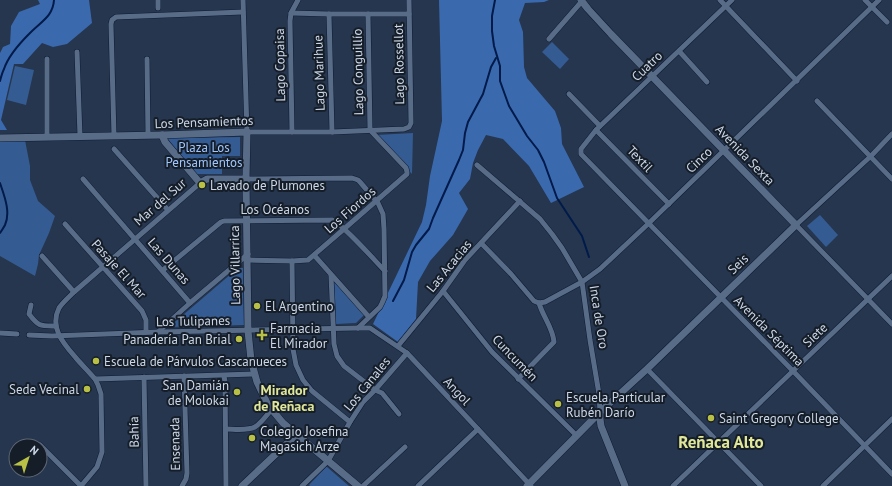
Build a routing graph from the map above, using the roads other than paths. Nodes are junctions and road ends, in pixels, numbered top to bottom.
1 (158, 0) edge
2 (243, 0) edge
3 (298, 0) edge
4 (409, 0) edge
5 (582, 0) edge
6 (720, 0) edge
7 (732, 0) edge
8 (865, 0) edge
9 (879, 0) edge
10 (726, 6) junction
11 (872, 7) junction
12 (158, 8) dead end
13 (243, 12) junction
14 (291, 13) junction
15 (329, 14) junction
16 (368, 14) junction
17 (409, 14) junction
18 (886, 22) dead end
19 (549, 39) dead end
20 (679, 51) junction
21 (77, 52) dead end
22 (47, 59) dead end
23 (147, 59) dead end
24 (652, 76) junction
25 (797, 80) junction
26 (708, 82) dead end
27 (569, 94) dead end
28 (817, 101) dead end
29 (409, 127) joint
30 (598, 128) junction
31 (370, 130) junction
32 (247, 132) junction
33 (292, 132) junction
34 (332, 132) junction
35 (892, 134) edge
36 (148, 135) junction
37 (162, 135) junction
38 (80, 136) junction
39 (114, 136) junction
40 (47, 137) junction
41 (0, 138) edge
42 (114, 149) dead end
43 (581, 151) joint
44 (724, 151) junction
45 (871, 156) junction
46 (477, 165) dead end
47 (246, 179) junction
48 (892, 179) edge
49 (83, 180) dead end
50 (200, 183) junction
51 (376, 201) junction
52 (520, 201) junction
53 (669, 204) junction
54 (168, 210) junction
55 (247, 220) junction
56 (649, 223) junction
57 (65, 224) dead end
58 (796, 225) junction
59 (344, 229) junction
60 (135, 239) junction
61 (481, 243) junction
62 (314, 255) junction
63 (42, 256) dead end
64 (248, 257) junction
65 (292, 261) junction
66 (102, 267) junction
67 (163, 270) junction
68 (385, 271) junction
69 (331, 275) junction
70 (892, 276) edge
71 (582, 282) junction
72 (443, 291) junction
73 (74, 292) junction
74 (721, 297) junction
75 (868, 300) junction
76 (190, 302) junction
77 (539, 303) junction
78 (31, 305) dead end
79 (369, 317) junction
80 (892, 324) edge
81 (56, 326) junction
82 (334, 328) junction
83 (358, 328) junction
84 (292, 329) junction
85 (248, 331) junction
86 (146, 332) junction
87 (158, 332) junction
88 (0, 334) edge
89 (17, 334) dead end
90 (29, 335) dead end
91 (59, 335) junction
92 (398, 346) junction
93 (407, 353) junction
94 (647, 369) junction
95 (793, 371) junction
96 (254, 374) junction
97 (184, 376) junction
98 (224, 376) junction
99 (144, 377) junction
100 (95, 379) junction
101 (518, 379) junction
102 (375, 390) junction
103 (271, 410) junction
104 (600, 412) junction
105 (399, 414) dead end
106 (892, 419) edge
107 (350, 422) junction
108 (226, 429) junction
109 (478, 429) junction
110 (296, 435) junction
111 (577, 436) junction
112 (719, 443) junction
113 (865, 445) junction
114 (405, 448) dead end
115 (48, 453) edge
116 (328, 460) junction
117 (892, 474) edge
118 (529, 485) edge
119 (81, 486) edge
120 (146, 486) edge
121 (182, 486) edge
122 (226, 486) edge
123 (242, 486) edge
124 (302, 486) edge
125 (358, 486) edge
126 (363, 486) edge
127 (418, 486) edge
128 (625, 486) edge
129 (673, 486) edge
130 (761, 486) edge
131 (823, 486) edge

1 - 12 street
2 - 13 street, Lago Villarrica
3 - 14 street, Lago Copaisa
4 - 17 street, Lago Rossellot
5 - 19 street
5 - 24 street, Avenida Sexta
6 - 10 street
7 - 10 street, Cuatro
8 - 11 street
9 - 11 street, Cinco
10 - 20 street, Cuatro
10 - 25 street
11 - 18 street
11 - 25 street, Cinco
13 - 32 street, Lago Villarrica
13 - 39 street
14 - 15 street
14 - 33 street, Lago Copaisa
15 - 16 street
15 - 34 street, Lago Marihue
16 - 17 street
16 - 31 street, Lago Conguillío
17 - 29 street, Lago Rossellot
20 - 24 street, Cuatro
20 - 26 street
21 - 38 street
22 - 40 street
23 - 36 street
24 - 30 street, Cuatro
24 - 44 street, Avenida Sexta
25 - 44 street, Cinco
27 - 30 street, Textil
28 - 45 street
29 - 31 street, Los Pensamientos
30 - 43 street, Cuatro
30 - 53 street, Textil
31 - 34 street, Los Pensamientos
31 - 51 street, Los Fiordos
32 - 33 street, Los Pensamientos
32 - 37 street, Los Pensamientos
32 - 47 street, Lago Villarrica
33 - 34 street, Los Pensamientos
35 - 45 street, Seis
36 - 37 street, Los Pensamientos
36 - 39 street, Los Pensamientos
37 - 50 street
38 - 39 street, Los Pensamientos
38 - 40 street, Los Pensamientos
40 - 41 street, Los Pensamientos
42 - 54 street
43 - 56 street, Avenida Séptima
44 - 53 street, Cinco
44 - 58 street, Avenida Sexta
45 - 48 street
45 - 58 street, Seis
46 - 52 street, Inca de Oro
47 - 50 street, Mar del Sur
47 - 51 street, Mar del Sur
47 - 55 street, Lago Villarrica
49 - 60 street, Las Dunas
50 - 54 street, Mar del Sur
51 - 59 street, Los Fiordos
51 - 68 street, Mar del Sur
52 - 61 street, Las Acacias
52 - 71 street, Inca de Oro
53 - 56 street, Cinco
54 - 60 street, Mar del Sur
55 - 59 street, Los Océanos
55 - 64 street, Lago Villarrica
55 - 67 street, Los Océanos
56 - 71 street, Cinco
56 - 74 street, Avenida Séptima
57 - 66 street, Pasaje El Mar
58 - 74 street, Seis
58 - 75 street, Avenida Sexta
59 - 62 street, Los Fiordos
59 - 68 street, Los Océanos
60 - 66 street, Mar del Sur
60 - 67 street, Las Dunas
61 - 72 street, Las Acacias
61 - 77 street
62 - 65 street, Los Fiordos
62 - 69 street
63 - 73 street
64 - 65 street, Los Fiordos
64 - 76 street
64 - 85 street, Lago Villarrica
65 - 84 street
66 - 73 street, Mar del Sur
66 - 86 street, Pasaje El Mar
67 - 76 street, Las Dunas
68 - 79 street, Mar del Sur
69 - 79 street
69 - 82 street
70 - 75 street, Siete
71 - 77 street, Cinco
71 - 104 street, Inca de Oro
72 - 92 street, Las Acacias
72 - 101 street, Cuncumén
73 - 81 street, Mar del Sur
74 - 94 street, Seis
74 - 95 street, Avenida Séptima
75 - 80 street, Avenida Sexta
75 - 95 street, Siete
76 - 87 street
77 - 101 street
78 - 81 street
79 - 83 street, Mar del Sur
81 - 91 street
82 - 83 street, Los Tulipanes
82 - 84 street, Los Tulipanes
82 - 102 street
83 - 92 street, Angol
84 - 85 street, Los Tulipanes
84 - 107 street
85 - 87 street, Los Tulipanes
85 - 96 street, Lago Villarrica
86 - 87 street, Los Tulipanes
86 - 91 street, Los Tulipanes
88 - 89 street
90 - 91 street, Los Tulipanes
91 - 100 street
92 - 93 street, Angol
93 - 102 street, Los Canales
93 - 109 street, Angol
94 - 104 street, Seis
94 - 112 street
95 - 112 street, Siete
95 - 113 street, Avenida Séptima
96 - 98 street
96 - 103 street, Lago Villarrica
97 - 98 street
97 - 99 street
97 - 121 street, Ensenada
98 - 108 street
99 - 100 street
99 - 120 street, Bahía
100 - 119 street
101 - 111 street, Cuncumén
102 - 105 street
102 - 107 street, Los Canales
103 - 108 street
103 - 110 street, Lago Villarrica
104 - 111 street, Seis
104 - 128 street, Inca de Oro
106 - 113 street
107 - 116 street, Los Canales
108 - 122 street
109 - 118 street, Angol
109 - 127 street
110 - 116 street, Lago Villarrica
110 - 123 street
111 - 118 street, Seis
112 - 129 street, Siete
112 - 130 street
113 - 117 street, Avenida Séptima
113 - 131 street
114 - 126 street
115 - 119 street
116 - 124 street, Los Canales
116 - 125 street, Lago Villarrica

